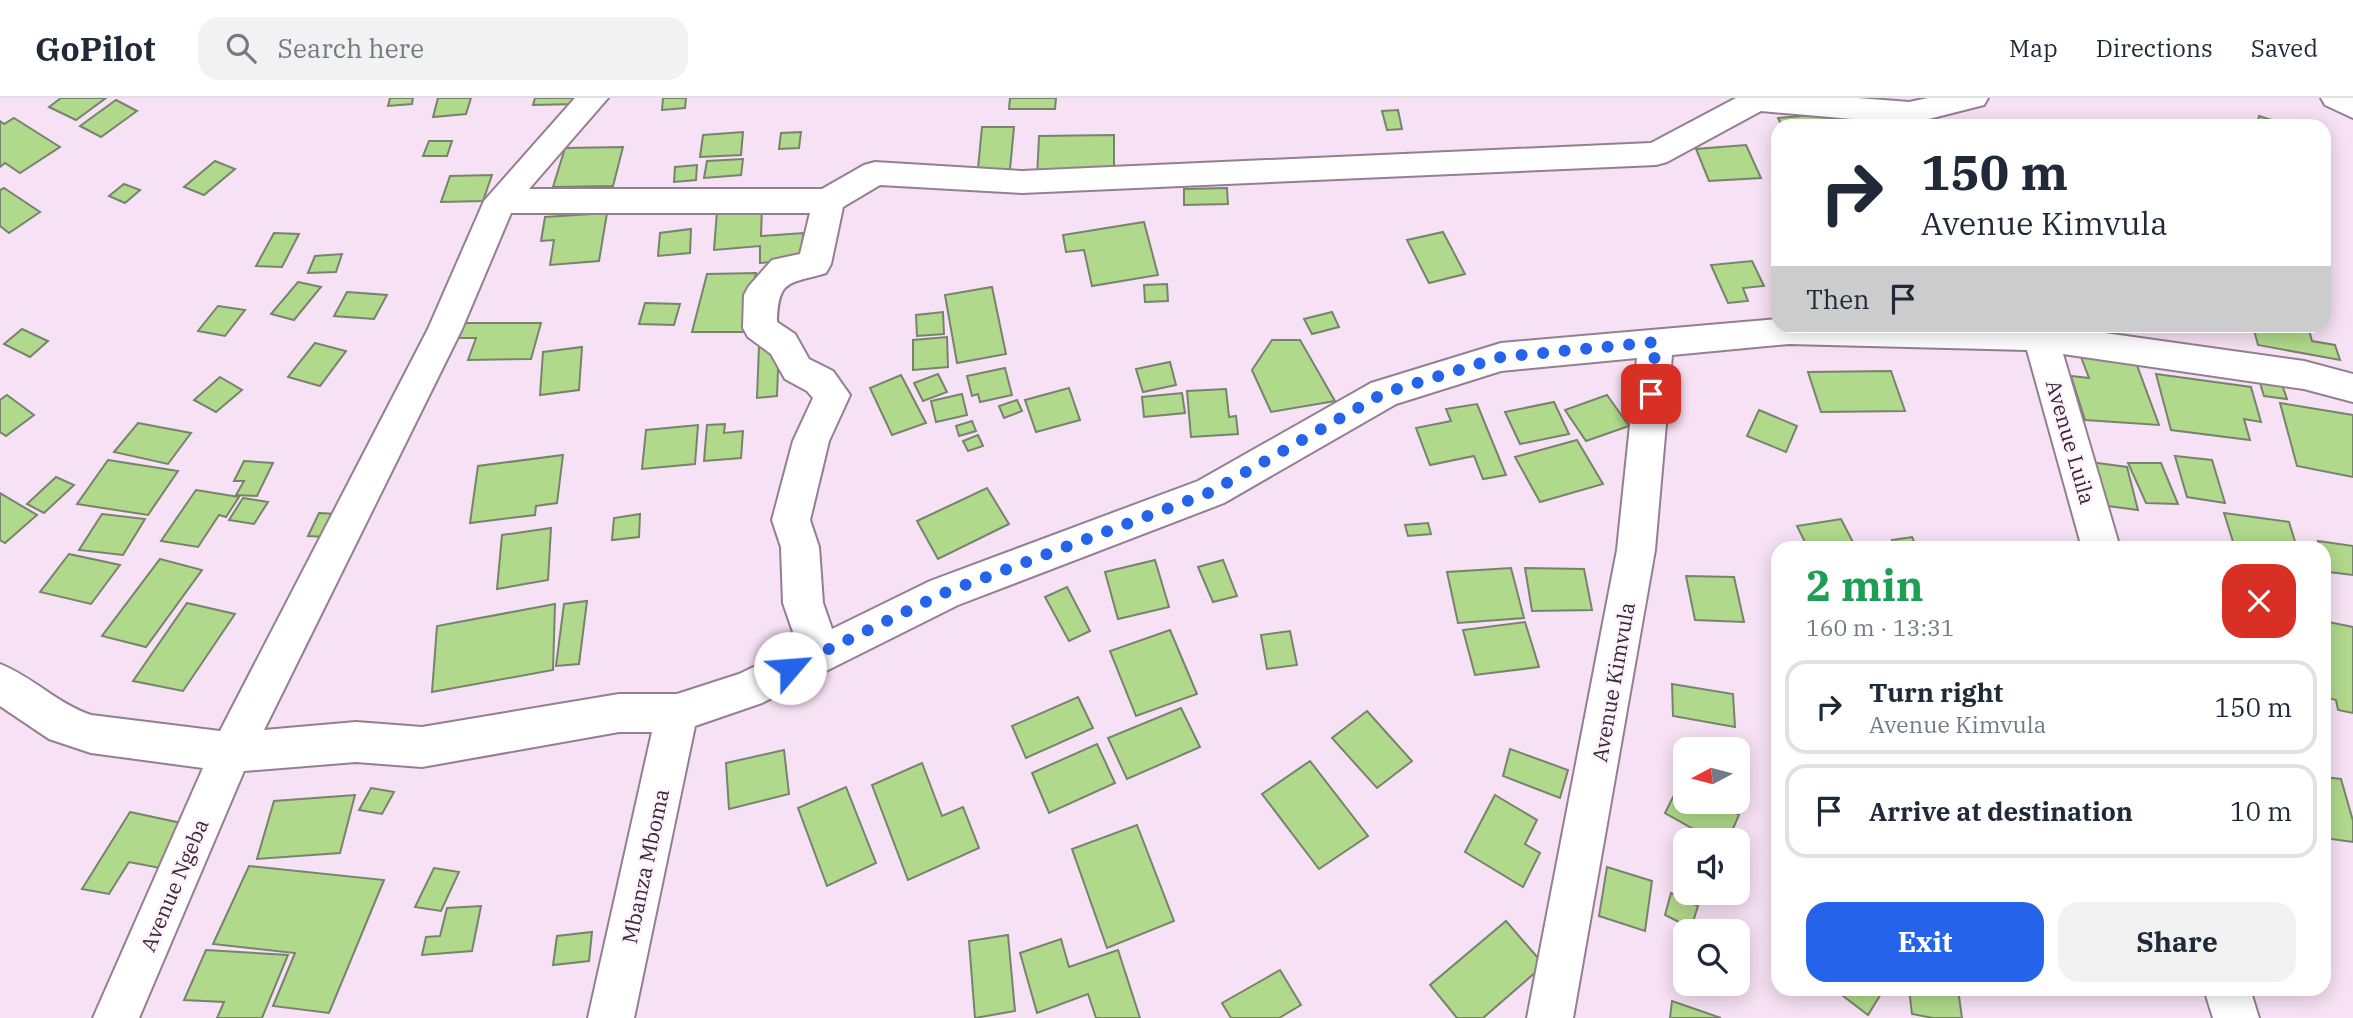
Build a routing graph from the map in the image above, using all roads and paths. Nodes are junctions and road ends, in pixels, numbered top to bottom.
1 (593, 98) edge
2 (1973, 98) edge
3 (2336, 98) edge
4 (2353, 107) edge
5 (500, 201) junction
6 (828, 201) junction
7 (1771, 332) edge
8 (1873, 333) edge
9 (2041, 337) junction
10 (1656, 342) junction
11 (2353, 388) edge
12 (2099, 541) edge
13 (810, 657) junction
14 (0, 683) edge
15 (677, 713) junction
16 (231, 752) junction
17 (2229, 996) edge
18 (116, 1018) edge
19 (611, 1018) edge
20 (1549, 1018) edge
21 (2236, 1018) edge

1 - 5 street, Avenue Ngeba
2 - 6 street
3 - 4 street
5 - 6 street
5 - 16 street, Avenue Ngeba
6 - 13 street
7 - 10 street
8 - 9 street
9 - 11 street
9 - 12 street, Avenue Luila
10 - 13 street
10 - 20 street, Avenue Kimvula
13 - 15 street
14 - 16 street
15 - 16 street
15 - 19 street, Mbanza Mboma
16 - 18 street, Avenue Ngeba
17 - 21 street

